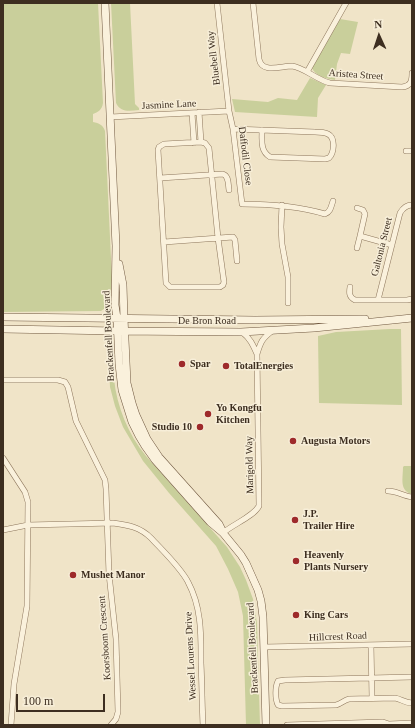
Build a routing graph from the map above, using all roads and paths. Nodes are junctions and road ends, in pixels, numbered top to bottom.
1 (105, 3) edge
2 (217, 3) edge
3 (253, 3) edge
4 (346, 3) edge
5 (306, 72) junction
6 (412, 73) edge
7 (229, 111) junction
8 (199, 112) junction
9 (192, 113) junction
10 (110, 117) junction
11 (233, 129) junction
12 (262, 130) junction
13 (201, 142) junction
14 (194, 143) junction
15 (406, 150) dead end
16 (412, 151) edge
17 (212, 174) junction
18 (160, 178) junction
19 (229, 190) dead end
20 (333, 201) dead end
21 (282, 205) junction
22 (412, 205) edge
23 (357, 208) dead end
24 (360, 236) junction
25 (218, 238) junction
26 (164, 242) junction
27 (392, 245) junction
28 (357, 248) dead end
29 (237, 261) dead end
30 (350, 287) dead end
31 (412, 299) edge
32 (378, 300) junction
33 (288, 303) dead end
34 (3, 317) edge
35 (120, 318) junction
36 (411, 318) edge
37 (3, 329) edge
38 (121, 331) junction
39 (272, 331) junction
40 (241, 332) junction
41 (257, 354) junction
42 (3, 380) edge
43 (3, 458) edge
44 (388, 491) dead end
45 (412, 497) edge
46 (108, 523) junction
47 (28, 525) junction
48 (3, 530) edge
49 (223, 534) junction
50 (412, 644) edge
51 (371, 645) junction
52 (264, 648) junction
53 (412, 677) edge
54 (372, 678) junction
55 (372, 698) junction
56 (412, 703) edge
57 (412, 723) edge
58 (11, 725) edge
59 (111, 725) edge
60 (203, 725) edge
61 (266, 725) edge
62 (287, 725) edge

1 - 10 street, Brackenfell Boulevard
2 - 7 street, Bluebell Way
3 - 5 street, Aristea Street
4 - 5 street
5 - 6 street, Aristea Street
7 - 8 street, Jasmine Lane
7 - 11 street, Daffodil Close
8 - 9 street, Jasmine Lane
8 - 13 street
9 - 10 street, Jasmine Lane
9 - 14 street
10 - 35 street, Brackenfell Boulevard
11 - 12 street
11 - 21 street, Daffodil Close
12 - 12 street
13 - 14 street
13 - 17 street
14 - 18 street
15 - 16 street
17 - 18 street
17 - 19 street
17 - 25 street
18 - 26 street
20 - 21 street
21 - 33 street
22 - 27 street, Galtonia Street
23 - 24 street
24 - 27 street
24 - 28 street
25 - 26 street
25 - 26 street
25 - 29 street
27 - 32 street, Galtonia Street
30 - 32 street
31 - 32 street
34 - 35 street, De Bron Road
35 - 36 street, De Bron Road
35 - 38 street, Brackenfell Boulevard
36 - 39 street, De Bron Road
37 - 38 street, De Bron Road
38 - 40 street, De Bron Road
38 - 49 street, Brackenfell Boulevard
39 - 40 street, De Bron Road
39 - 41 street, Marigold Way
40 - 41 street, Marigold Way
41 - 49 street, Marigold Way
42 - 46 street, Koorsboom Crescent
43 - 47 street
44 - 45 street
46 - 47 street, Wessel Lourens Drive
46 - 59 street, Koorsboom Crescent
46 - 60 street, Wessel Lourens Drive
47 - 48 street, Wessel Lourens Drive
47 - 58 street
49 - 52 street, Brackenfell Boulevard
50 - 51 street, Hillcrest Road
51 - 52 street, Hillcrest Road
51 - 54 street
52 - 61 street, Brackenfell Boulevard
53 - 54 street
54 - 55 street
54 - 55 street
55 - 56 street
57 - 62 street

